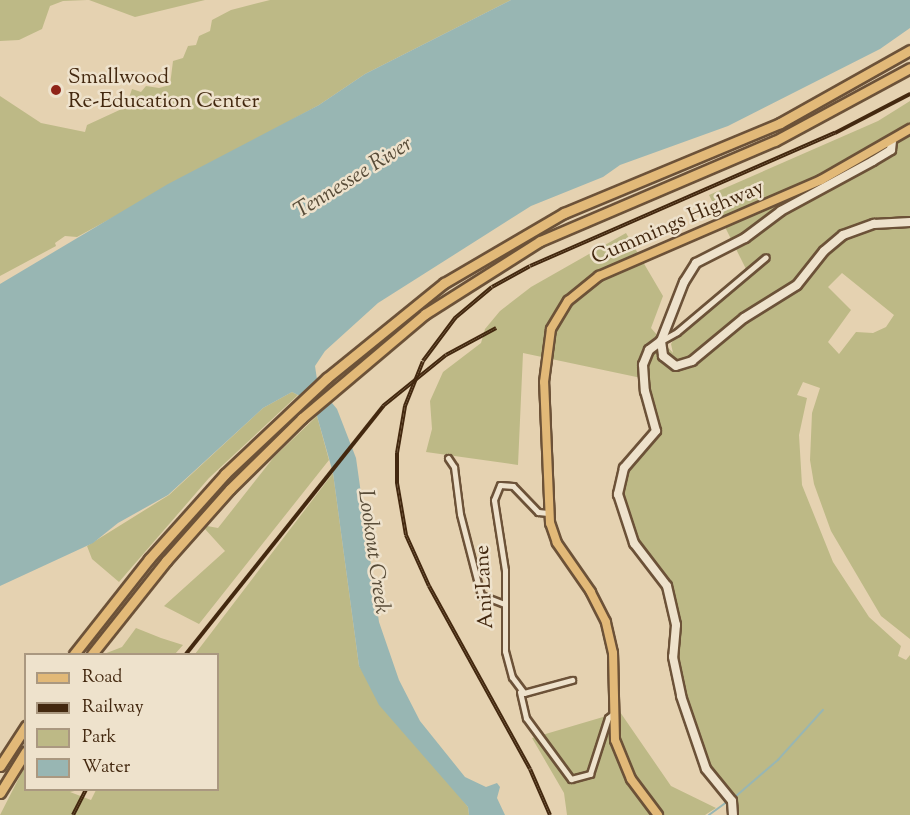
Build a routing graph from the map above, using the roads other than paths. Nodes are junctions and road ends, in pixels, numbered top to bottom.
1 (910, 50) edge
2 (910, 68) edge
3 (910, 129) edge
4 (892, 141) junction
5 (910, 222) edge
6 (766, 257) dead end
7 (661, 341) junction
8 (448, 458) dead end
9 (548, 513) junction
10 (504, 604) junction
11 (75, 653) edge
12 (93, 653) edge
13 (572, 680) dead end
14 (520, 692) junction
15 (613, 714) junction
16 (24, 729) edge
17 (24, 754) edge
18 (0, 766) edge
19 (0, 793) edge
20 (658, 815) edge
21 (733, 815) edge

1 - 11 highway
2 - 12 highway
3 - 4 main road, Cummings Highway
4 - 7 main road
4 - 9 main road, Cummings Highway
5 - 7 main road
6 - 7 street
7 - 21 main road
8 - 10 street
9 - 10 street, Ani Lane
9 - 15 main road, Cummings Highway
10 - 14 street, Ani Lane
13 - 14 street
14 - 15 street, Ani Lane
15 - 20 main road, Cummings Highway
16 - 18 highway
17 - 19 highway

